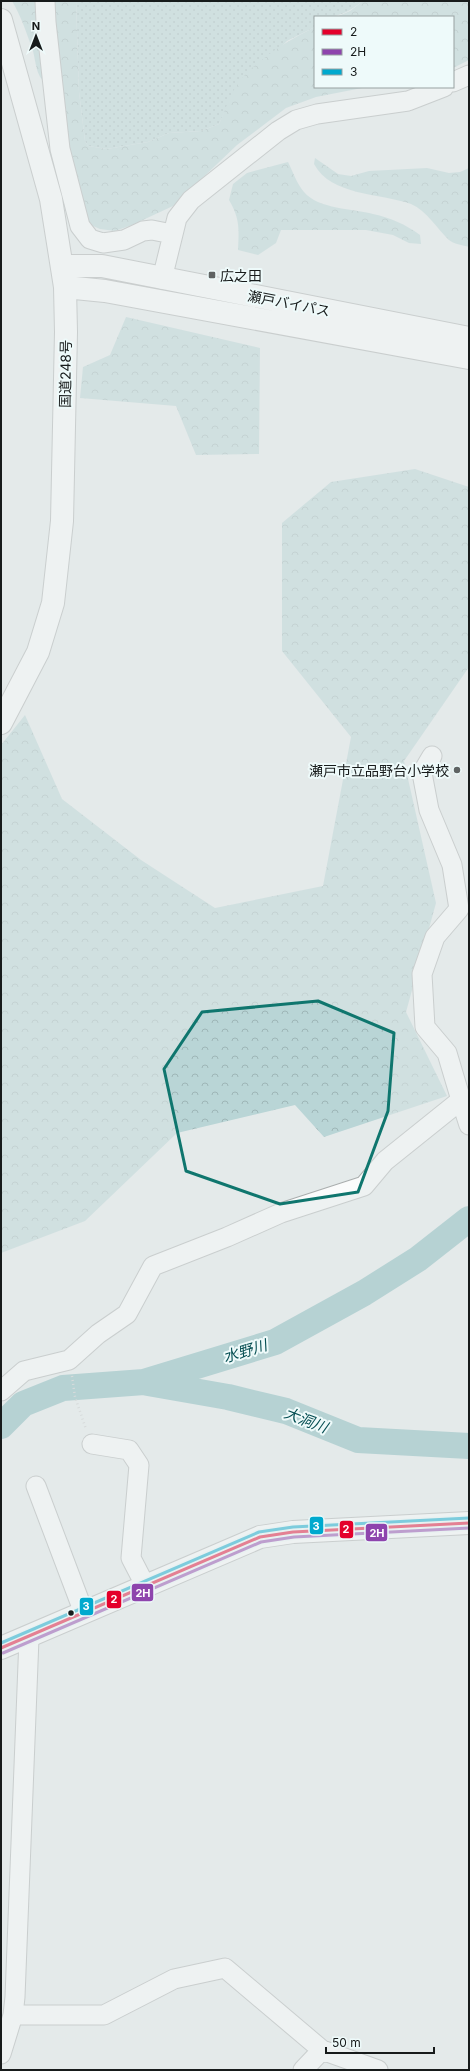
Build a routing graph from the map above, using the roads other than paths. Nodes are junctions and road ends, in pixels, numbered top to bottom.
1 (45, 1) edge
2 (1, 20) edge
3 (469, 75) edge
4 (454, 82) edge
5 (442, 88) edge
6 (172, 234) junction
7 (63, 277) junction
8 (162, 279) junction
9 (469, 338) edge
10 (469, 358) edge
11 (1, 723) edge
12 (432, 756) dead end
13 (461, 1100) junction
14 (469, 1125) edge
15 (1, 1391) edge
16 (92, 1444) road end
17 (36, 1486) dead end
18 (469, 1523) edge
19 (146, 1587) junction
20 (84, 1614) junction
21 (29, 1638) junction
22 (1, 1648) edge
23 (10, 2004) edge
24 (322, 2050) junction
25 (1, 2054) edge
26 (303, 2070) edge
27 (378, 2070) edge

1 - 6 street
2 - 7 highway, 国道248号
3 - 4 street
5 - 6 street
6 - 8 street
7 - 8 highway, 瀬戸バイパス
7 - 10 highway, 瀬戸バイパス
7 - 11 highway, 国道248号
8 - 9 highway, 瀬戸バイパス
12 - 13 street
13 - 14 street
13 - 15 street
16 - 19 street
17 - 20 street
18 - 19 highway
19 - 20 highway
20 - 21 highway
21 - 22 highway
21 - 23 street
23 - 24 street
23 - 25 street
24 - 26 street
24 - 27 street

